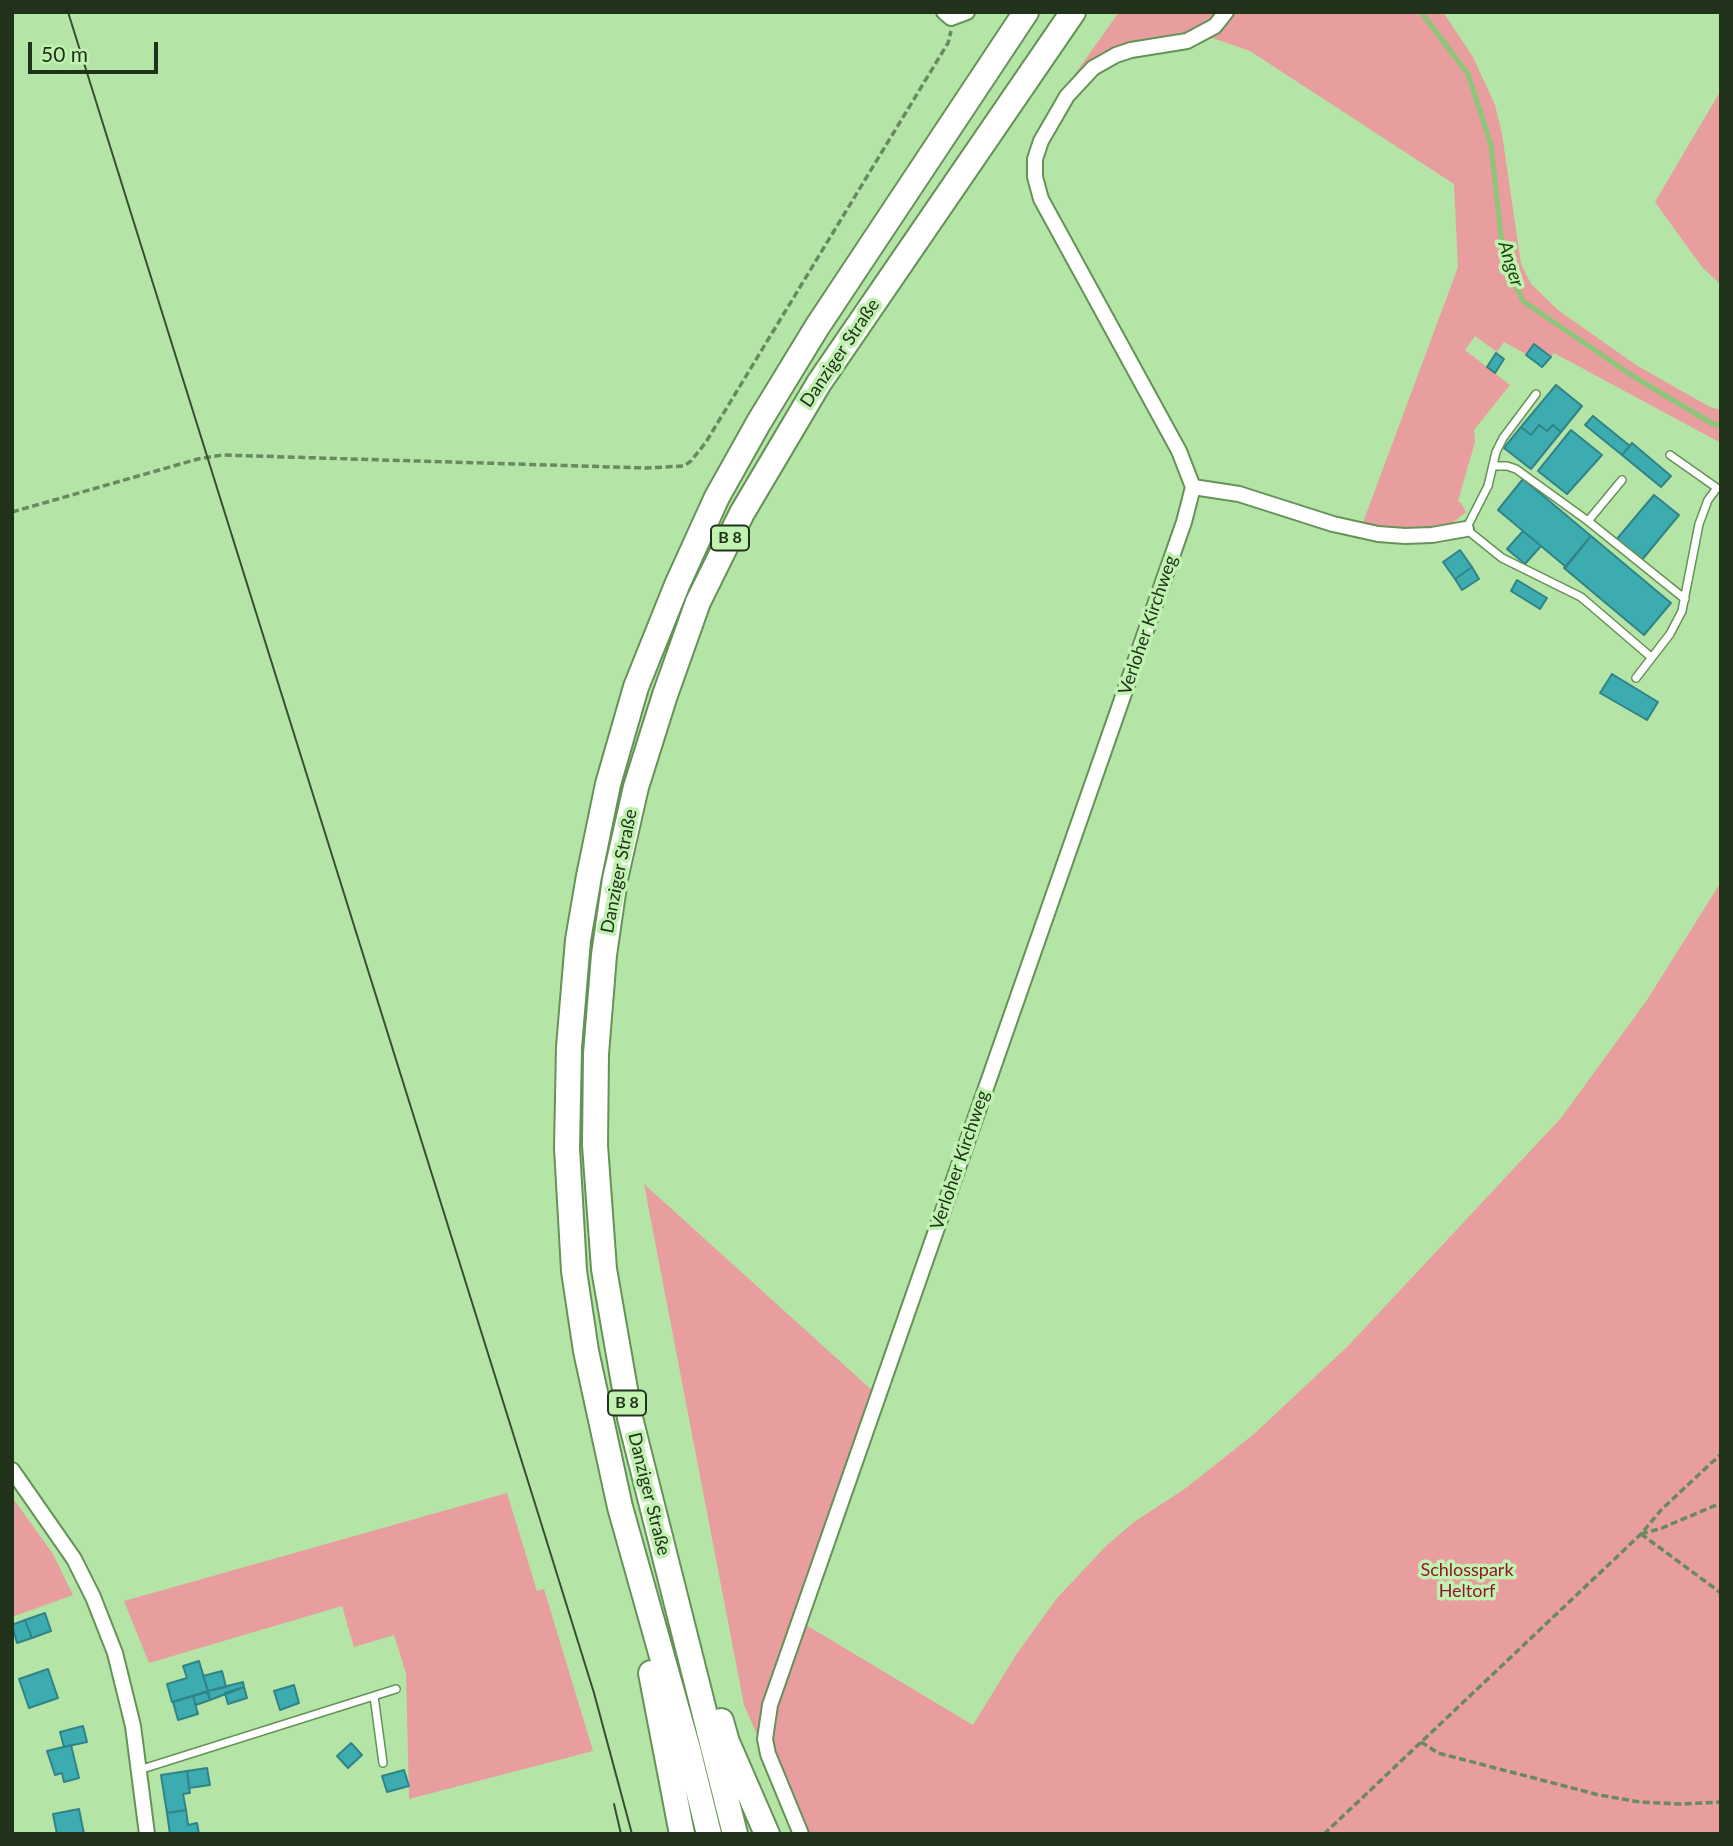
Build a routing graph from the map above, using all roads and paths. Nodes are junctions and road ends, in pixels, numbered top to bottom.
1 (967, 12) edge
2 (1026, 12) edge
3 (1073, 12) edge
4 (1226, 12) edge
5 (948, 15) edge
6 (1536, 394) dead end
7 (1670, 455) dead end
8 (1493, 466) junction
9 (1622, 480) dead end
10 (1193, 487) junction
11 (12, 512) edge
12 (1588, 521) junction
13 (1466, 529) junction
14 (1685, 599) junction
15 (1651, 657) junction
16 (1636, 678) dead end
17 (1721, 1454) edge
18 (12, 1470) edge
19 (1721, 1503) edge
20 (1641, 1534) junction
21 (636, 1571) junction
22 (1721, 1593) edge
23 (690, 1656) junction
24 (396, 1689) dead end
25 (374, 1696) junction
26 (1421, 1742) junction
27 (383, 1763) dead end
28 (139, 1770) junction
29 (1721, 1802) edge
30 (147, 1834) edge
31 (682, 1834) edge
32 (709, 1834) edge
33 (734, 1834) edge
34 (767, 1834) edge
35 (801, 1834) edge
36 (1324, 1834) edge

1 - 5 street
2 - 21 highway, Danziger Straße / B 8
3 - 23 highway, Danziger Straße / B 8
4 - 10 street
5 - 11 path
6 - 8 lane
7 - 14 lane
8 - 12 lane
8 - 13 lane
9 - 12 lane
10 - 13 street
10 - 35 street, Verloher Kirchweg
12 - 14 lane
13 - 15 lane
14 - 15 lane
15 - 16 lane
17 - 20 path
18 - 28 street
19 - 20 path
20 - 22 path
20 - 26 path
21 - 31 highway
21 - 32 highway, Danziger Straße / B 8
23 - 33 highway, Danziger Straße / B 8
23 - 34 highway
24 - 25 lane
25 - 27 lane
25 - 28 lane
26 - 29 path
26 - 36 path
28 - 30 street

